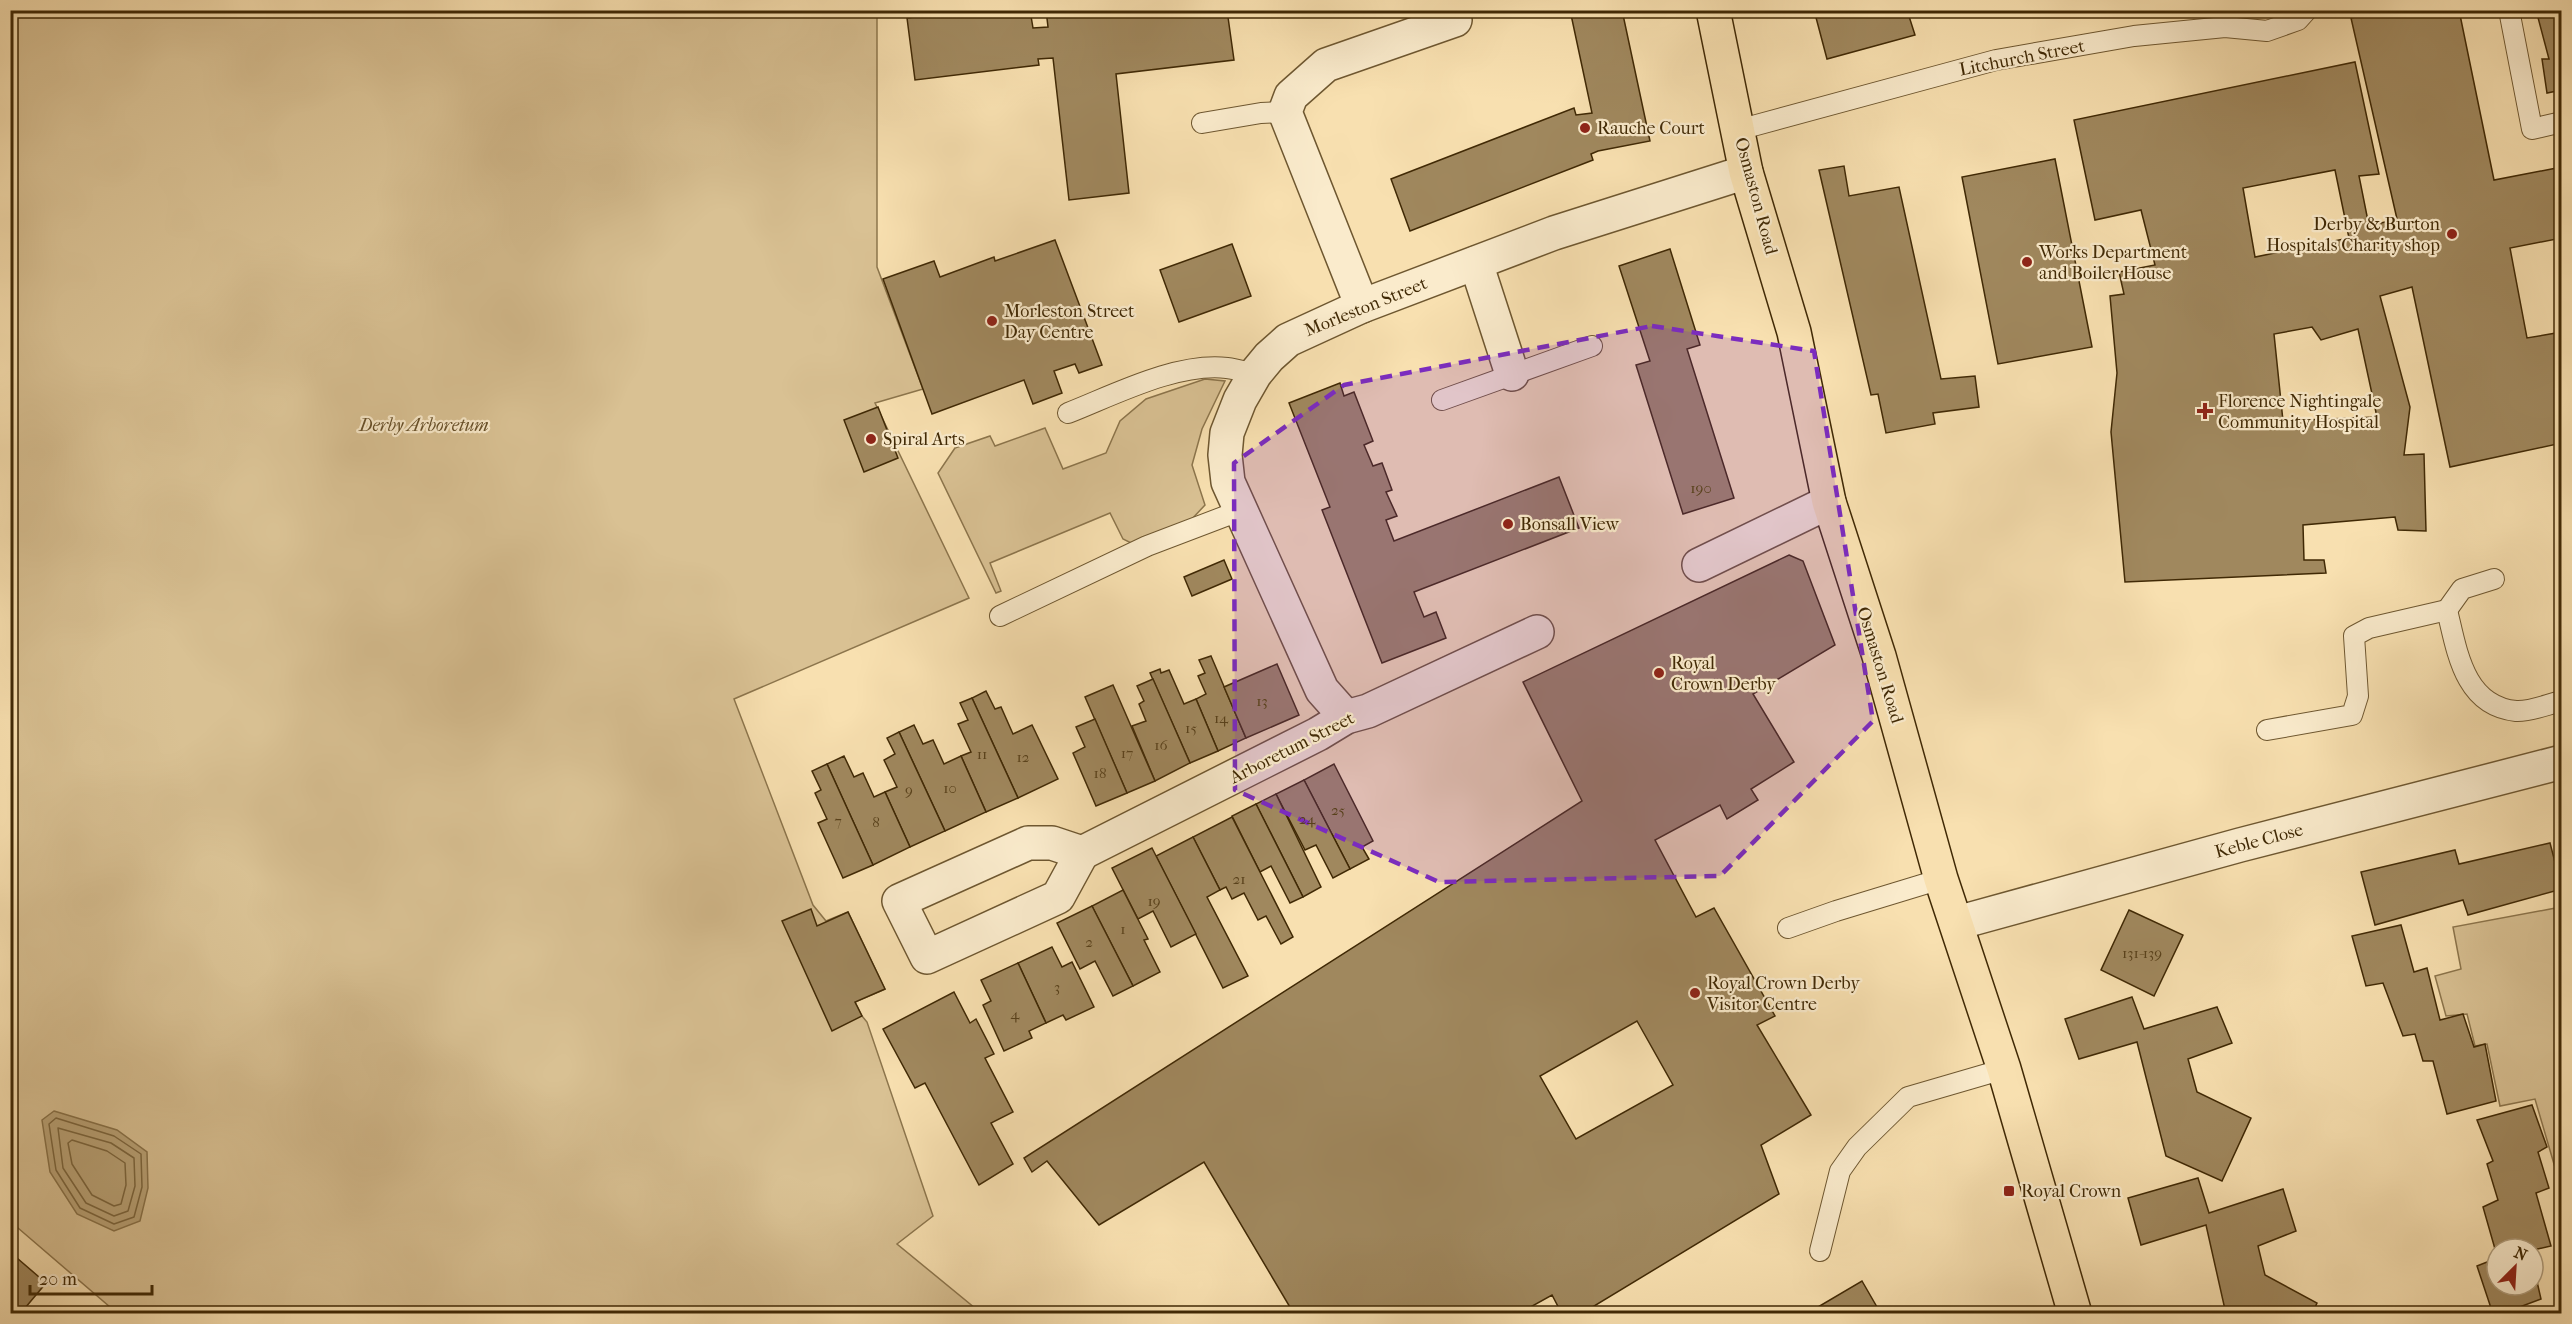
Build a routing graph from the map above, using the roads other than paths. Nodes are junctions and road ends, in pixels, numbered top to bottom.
1 (1713, 10) edge
2 (2307, 10) edge
3 (2509, 10) edge
4 (1455, 20) dead end
5 (1285, 112) junction
6 (2562, 122) edge
7 (1202, 123) dead end
8 (1738, 130) junction
9 (1746, 172) junction
10 (1476, 263) junction
11 (1362, 306) junction
12 (1592, 346) dead end
13 (1254, 374) junction
14 (1512, 374) junction
15 (1442, 400) dead end
16 (1068, 413) dead end
17 (1829, 502) junction
18 (1239, 511) junction
19 (1699, 565) dead end
20 (2494, 579) dead end
21 (2447, 610) junction
22 (1000, 616) dead end
23 (1538, 632) dead end
24 (2562, 701) edge
25 (1346, 717) junction
26 (2266, 730) dead end
27 (2562, 762) edge
28 (1082, 853) junction
29 (1941, 879) junction
30 (1957, 923) junction
31 (1788, 928) dead end
32 (2004, 1069) junction
33 (1820, 1251) dead end
34 (2075, 1314) edge

1 - 8 main road, Osmaston Road
2 - 8 lane, Litchurch Street
3 - 6 lane
4 - 5 street
5 - 7 lane
5 - 11 street
8 - 9 main road, Osmaston Road
9 - 10 street, Morleston Street
9 - 17 main road, Osmaston Road
10 - 11 street, Morleston Street
10 - 14 street
11 - 13 street, Morleston Street
12 - 14 lane
13 - 16 lane
13 - 18 street, Morleston Street
14 - 15 lane
17 - 19 street
17 - 29 main road, Osmaston Road
18 - 22 lane
18 - 25 street, Morleston Street
20 - 21 lane
21 - 24 lane
21 - 26 lane
23 - 25 street, Arboretum Street
25 - 28 street, Arboretum Street
27 - 30 street, Keble Close
28 - 28 street
29 - 30 main road, Osmaston Road
29 - 31 lane
30 - 32 main road, Osmaston Road
32 - 33 lane
32 - 34 main road, Osmaston Road

